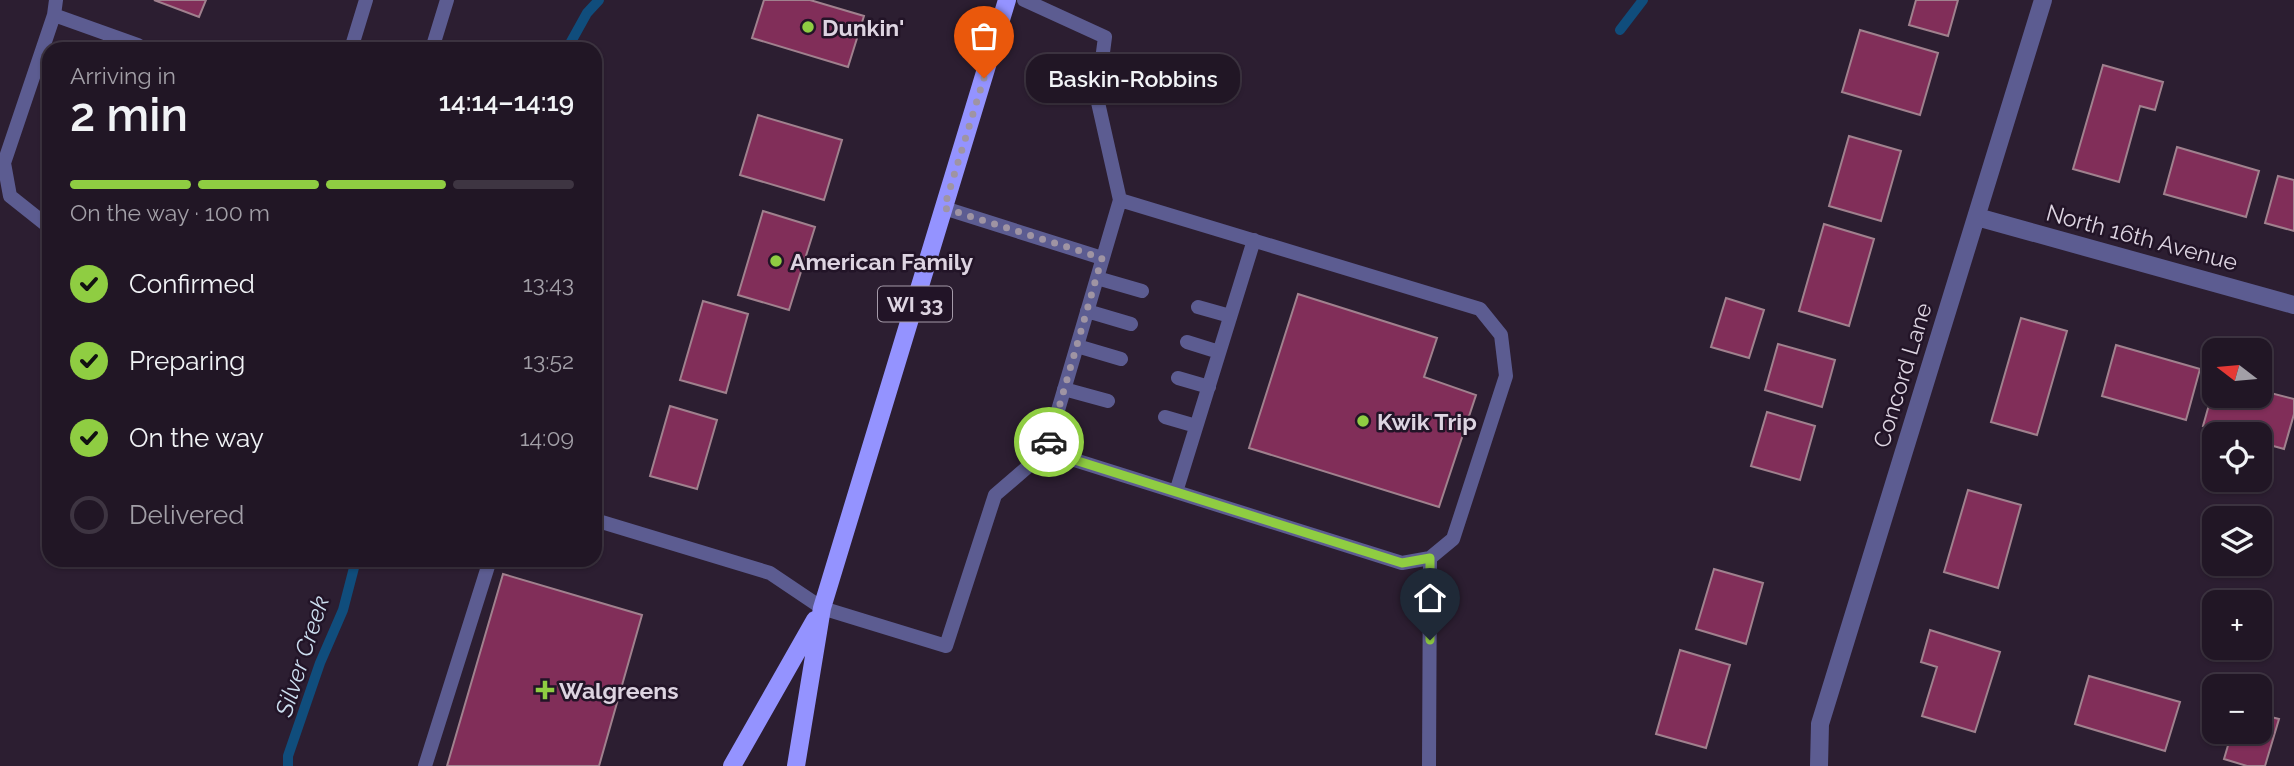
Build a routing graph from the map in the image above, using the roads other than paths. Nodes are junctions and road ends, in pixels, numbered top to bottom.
1 (366, 0) edge
2 (447, 0) edge
3 (1007, 0) edge
4 (1024, 0) edge
5 (2043, 0) edge
6 (55, 7) edge
7 (44, 42) edge
8 (128, 42) edge
9 (353, 42) edge
10 (434, 42) edge
11 (42, 47) edge
12 (1120, 200) junction
13 (944, 208) junction
14 (1977, 217) junction
15 (42, 221) edge
16 (1254, 240) junction
17 (1102, 258) junction
18 (1097, 278) junction
19 (1142, 291) dead end
20 (2294, 305) edge
21 (1198, 307) dead end
22 (1087, 311) junction
23 (1230, 316) junction
24 (1131, 324) dead end
25 (1187, 342) dead end
26 (1077, 346) junction
27 (1219, 352) junction
28 (1121, 359) dead end
29 (1178, 378) dead end
30 (1209, 387) junction
31 (1064, 388) junction
32 (1108, 401) dead end
33 (1165, 417) dead end
34 (1196, 426) junction
35 (1046, 451) junction
36 (1176, 492) junction
37 (602, 522) edge
38 (1430, 558) junction
39 (489, 567) edge
40 (822, 608) junction
41 (425, 766) edge
42 (732, 766) edge
43 (796, 766) edge
44 (1429, 766) edge
45 (1819, 766) edge

1 - 9 lane
2 - 10 lane
3 - 13 main road, WI 33
4 - 12 lane
5 - 14 street, Concord Lane
6 - 7 lane
6 - 8 lane
11 - 15 lane
12 - 16 lane
12 - 17 lane
13 - 17 lane
13 - 40 main road, WI 33
14 - 20 street, North 16th Avenue
14 - 45 street, Concord Lane
16 - 23 lane
16 - 38 lane
17 - 18 lane
18 - 19 lane
18 - 22 lane
21 - 23 lane
22 - 24 lane
22 - 26 lane
23 - 27 lane
25 - 27 lane
26 - 28 lane
26 - 31 lane
27 - 30 lane
29 - 30 lane
30 - 34 lane
31 - 32 lane
31 - 35 lane
33 - 34 lane
34 - 36 lane
35 - 36 lane
35 - 40 lane
36 - 38 lane
37 - 40 lane
38 - 44 lane
39 - 41 lane
40 - 42 main road, WI 33
40 - 43 main road, WI 33

